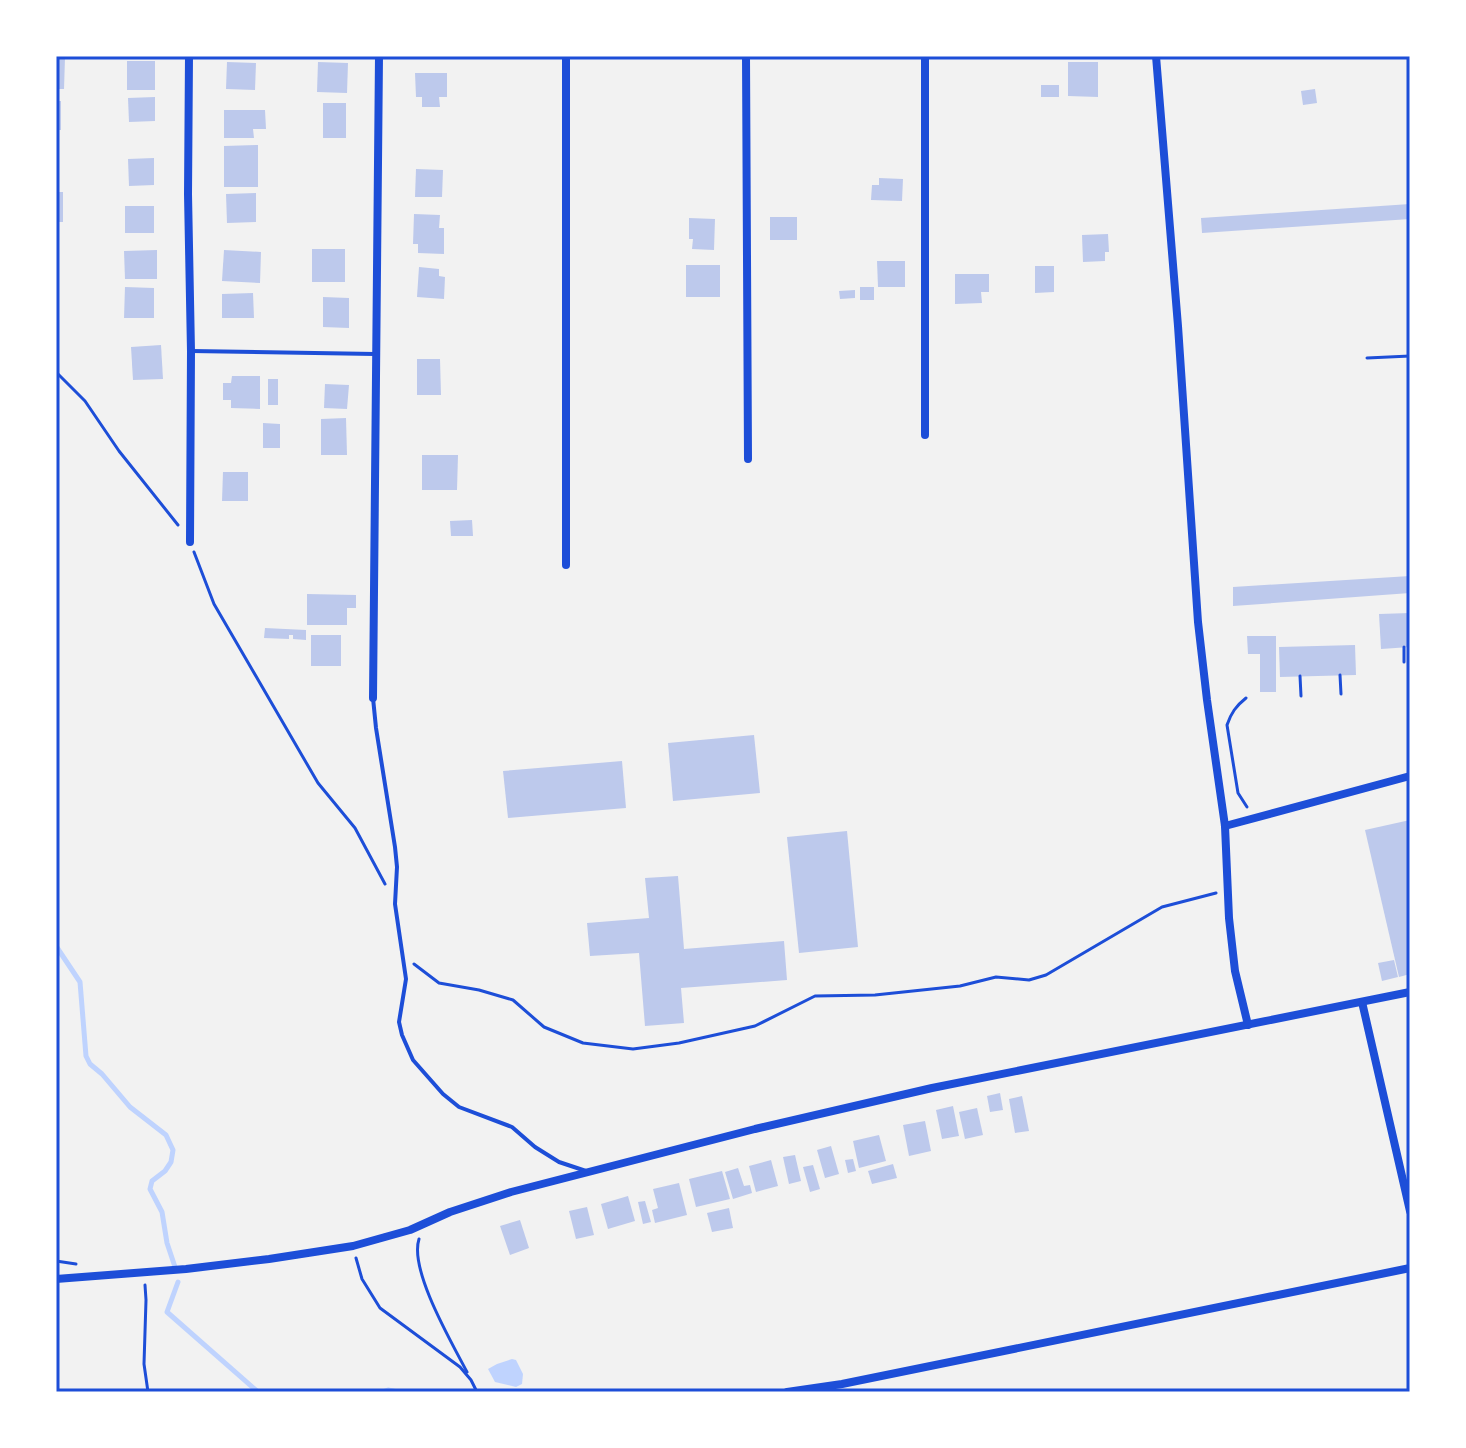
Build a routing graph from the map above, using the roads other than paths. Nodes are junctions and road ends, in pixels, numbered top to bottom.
1 (189, 56) edge
2 (379, 56) edge
3 (566, 56) edge
4 (746, 56) edge
5 (925, 56) edge
6 (1156, 56) edge
7 (191, 351) junction
8 (375, 354) junction
9 (925, 435) dead end
10 (748, 459) dead end
11 (190, 542) road end
12 (566, 565) dead end
13 (373, 698) joint
14 (1410, 776) edge
15 (1225, 826) junction
16 (1410, 992) edge
17 (1362, 1002) junction
18 (1248, 1025) junction
19 (588, 1172) junction
20 (1410, 1211) edge
21 (1410, 1268) edge
22 (56, 1279) edge
23 (787, 1392) edge

1 - 7 street
2 - 8 street
3 - 12 street
4 - 10 street
5 - 9 street
6 - 15 street
7 - 8 lane
7 - 11 street
8 - 13 street
13 - 19 lane
14 - 15 street
15 - 18 street
16 - 17 street
17 - 18 street
17 - 20 street
18 - 19 street
19 - 22 street
21 - 23 street

